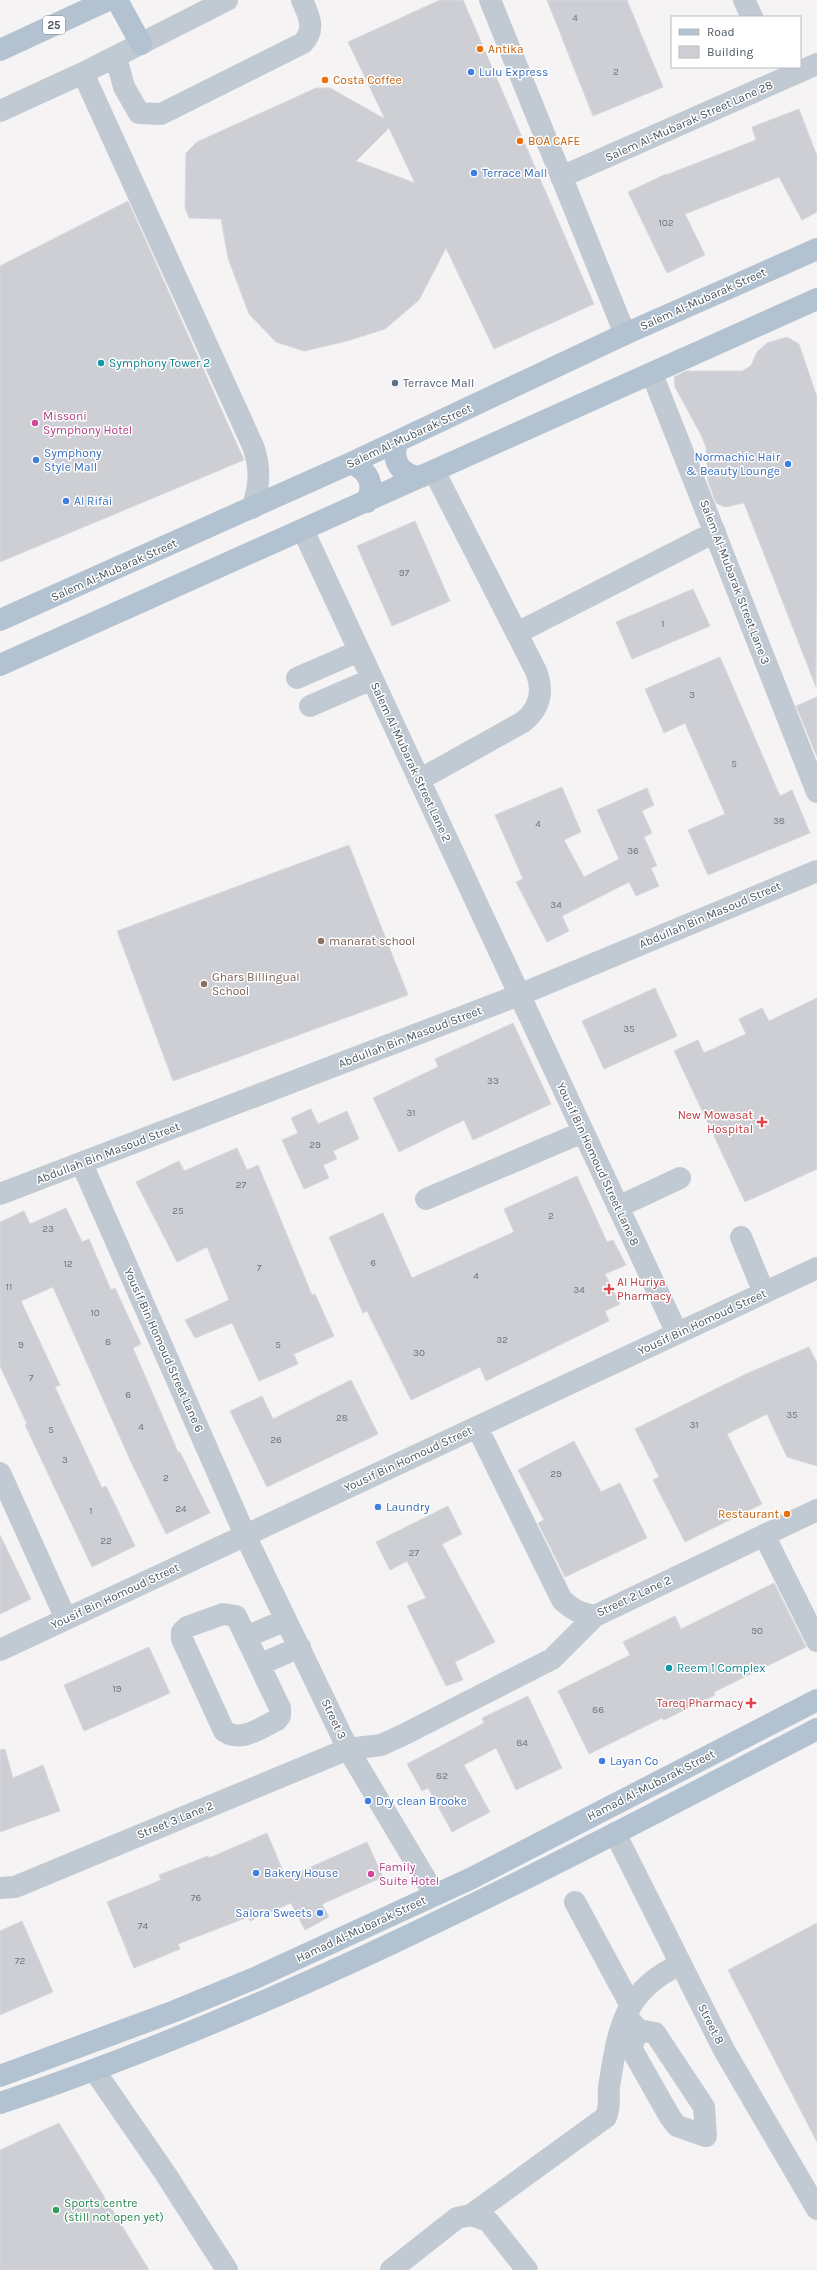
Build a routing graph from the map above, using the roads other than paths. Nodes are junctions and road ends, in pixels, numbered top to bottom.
1 (108, 0) edge
2 (117, 0) edge
3 (227, 0) edge
4 (302, 0) edge
5 (490, 0) edge
6 (744, 0) edge
7 (752, 16) edge
8 (141, 44) junction
9 (0, 50) edge
10 (116, 57) junction
11 (817, 64) edge
12 (83, 73) junction
13 (778, 74) edge
14 (0, 111) edge
15 (561, 177) junction
16 (815, 252) edge
17 (817, 299) edge
18 (625, 334) junction
19 (652, 374) junction
20 (397, 442) junction
21 (351, 463) junction
22 (428, 474) junction
23 (367, 502) junction
24 (252, 508) junction
25 (303, 530) junction
26 (715, 532) junction
27 (0, 620) edge
28 (517, 633) junction
29 (359, 651) junction
30 (0, 665) edge
31 (297, 678) dead end
32 (372, 679) junction
33 (310, 706) dead end
34 (419, 780) junction
35 (817, 792) edge
36 (817, 871) edge
37 (519, 995) junction
38 (583, 1132) junction
39 (82, 1164) junction
40 (680, 1178) dead end
41 (0, 1194) edge
42 (426, 1199) dead end
43 (618, 1207) junction
44 (742, 1236) dead end
45 (817, 1268) edge
46 (764, 1293) junction
47 (677, 1333) junction
48 (477, 1427) junction
49 (0, 1473) edge
50 (817, 1510) edge
51 (245, 1535) junction
52 (764, 1535) junction
53 (595, 1616) junction
54 (66, 1619) junction
55 (286, 1620) junction
56 (248, 1636) junction
57 (817, 1641) edge
58 (300, 1647) junction
59 (0, 1650) edge
60 (261, 1664) junction
61 (817, 1700) edge
62 (817, 1729) edge
63 (348, 1749) junction
64 (615, 1833) junction
65 (0, 1888) edge
66 (435, 1895) junction
67 (575, 1902) dead end
68 (681, 1964) junction
69 (631, 2017) junction
70 (94, 2070) junction
71 (0, 2076) edge
72 (0, 2103) edge
73 (817, 2209) edge
74 (471, 2215) junction
75 (227, 2270) edge
76 (392, 2270) edge
77 (527, 2270) edge

1 - 9 main road, 25
2 - 8 main road
3 - 8 street
4 - 10 street
5 - 15 street
6 - 7 street
8 - 10 street
10 - 12 street
11 - 13 street, Salem Al-Mubarak Street Lane 28
12 - 14 street
12 - 24 street
13 - 15 street, Salem Al-Mubarak Street Lane 28
15 - 18 street
16 - 18 main road, Salem Al-Mubarak Street
17 - 19 main road
18 - 20 main road, Salem Al-Mubarak Street
19 - 22 main road
19 - 26 street, Salem Al-Mubarak Street Lane 3
20 - 21 main road, Salem Al-Mubarak Street
20 - 22 main road
21 - 23 main road
21 - 24 main road, Salem Al-Mubarak Street
22 - 23 main road
22 - 28 street
23 - 25 main road
24 - 27 main road, Salem Al-Mubarak Street
25 - 29 street, Salem Al-Mubarak Street Lane 2
25 - 30 main road
26 - 28 street
26 - 35 street, Salem Al-Mubarak Street Lane 3
28 - 34 street
29 - 31 street
29 - 32 street, Salem Al-Mubarak Street Lane 2
32 - 33 street
32 - 34 street, Salem Al-Mubarak Street Lane 2
34 - 37 street, Salem Al-Mubarak Street Lane 2
36 - 37 street, Abdullah Bin Masoud Street
37 - 38 street, Yousif Bin Homoud Street Lane 8
37 - 39 street, Abdullah Bin Masoud Street
38 - 42 street
38 - 43 street, Yousif Bin Homoud Street Lane 8
39 - 41 street, Abdullah Bin Masoud Street
39 - 51 street, Yousif Bin Homoud Street Lane 6
40 - 43 street
43 - 47 street, Yousif Bin Homoud Street Lane 8
44 - 46 street
45 - 46 street, Yousif Bin Homoud Street
46 - 47 street, Yousif Bin Homoud Street
47 - 48 street, Yousif Bin Homoud Street
48 - 51 street, Yousif Bin Homoud Street
48 - 53 street, Street 2 Lane 2
49 - 54 street
50 - 52 street, Street 2 Lane 2
51 - 54 street, Yousif Bin Homoud Street
51 - 55 street, Street 3
52 - 53 street, Street 2 Lane 2
52 - 57 street
53 - 63 street, Street 3 Lane 2
54 - 59 street, Yousif Bin Homoud Street
55 - 56 street
55 - 58 street, Street 3
56 - 60 street
56 - 60 street
58 - 60 street
58 - 63 street, Street 3
61 - 66 main road, Hamad Al-Mubarak Street
62 - 64 main road
63 - 65 street, Street 3 Lane 2
63 - 66 street, Street 3
64 - 68 street, Street 8
64 - 70 main road
66 - 71 main road, Hamad Al-Mubarak Street
67 - 69 street
68 - 69 street
68 - 73 street, Street 8
69 - 74 street
70 - 72 main road
70 - 75 street
74 - 76 street
74 - 77 street

